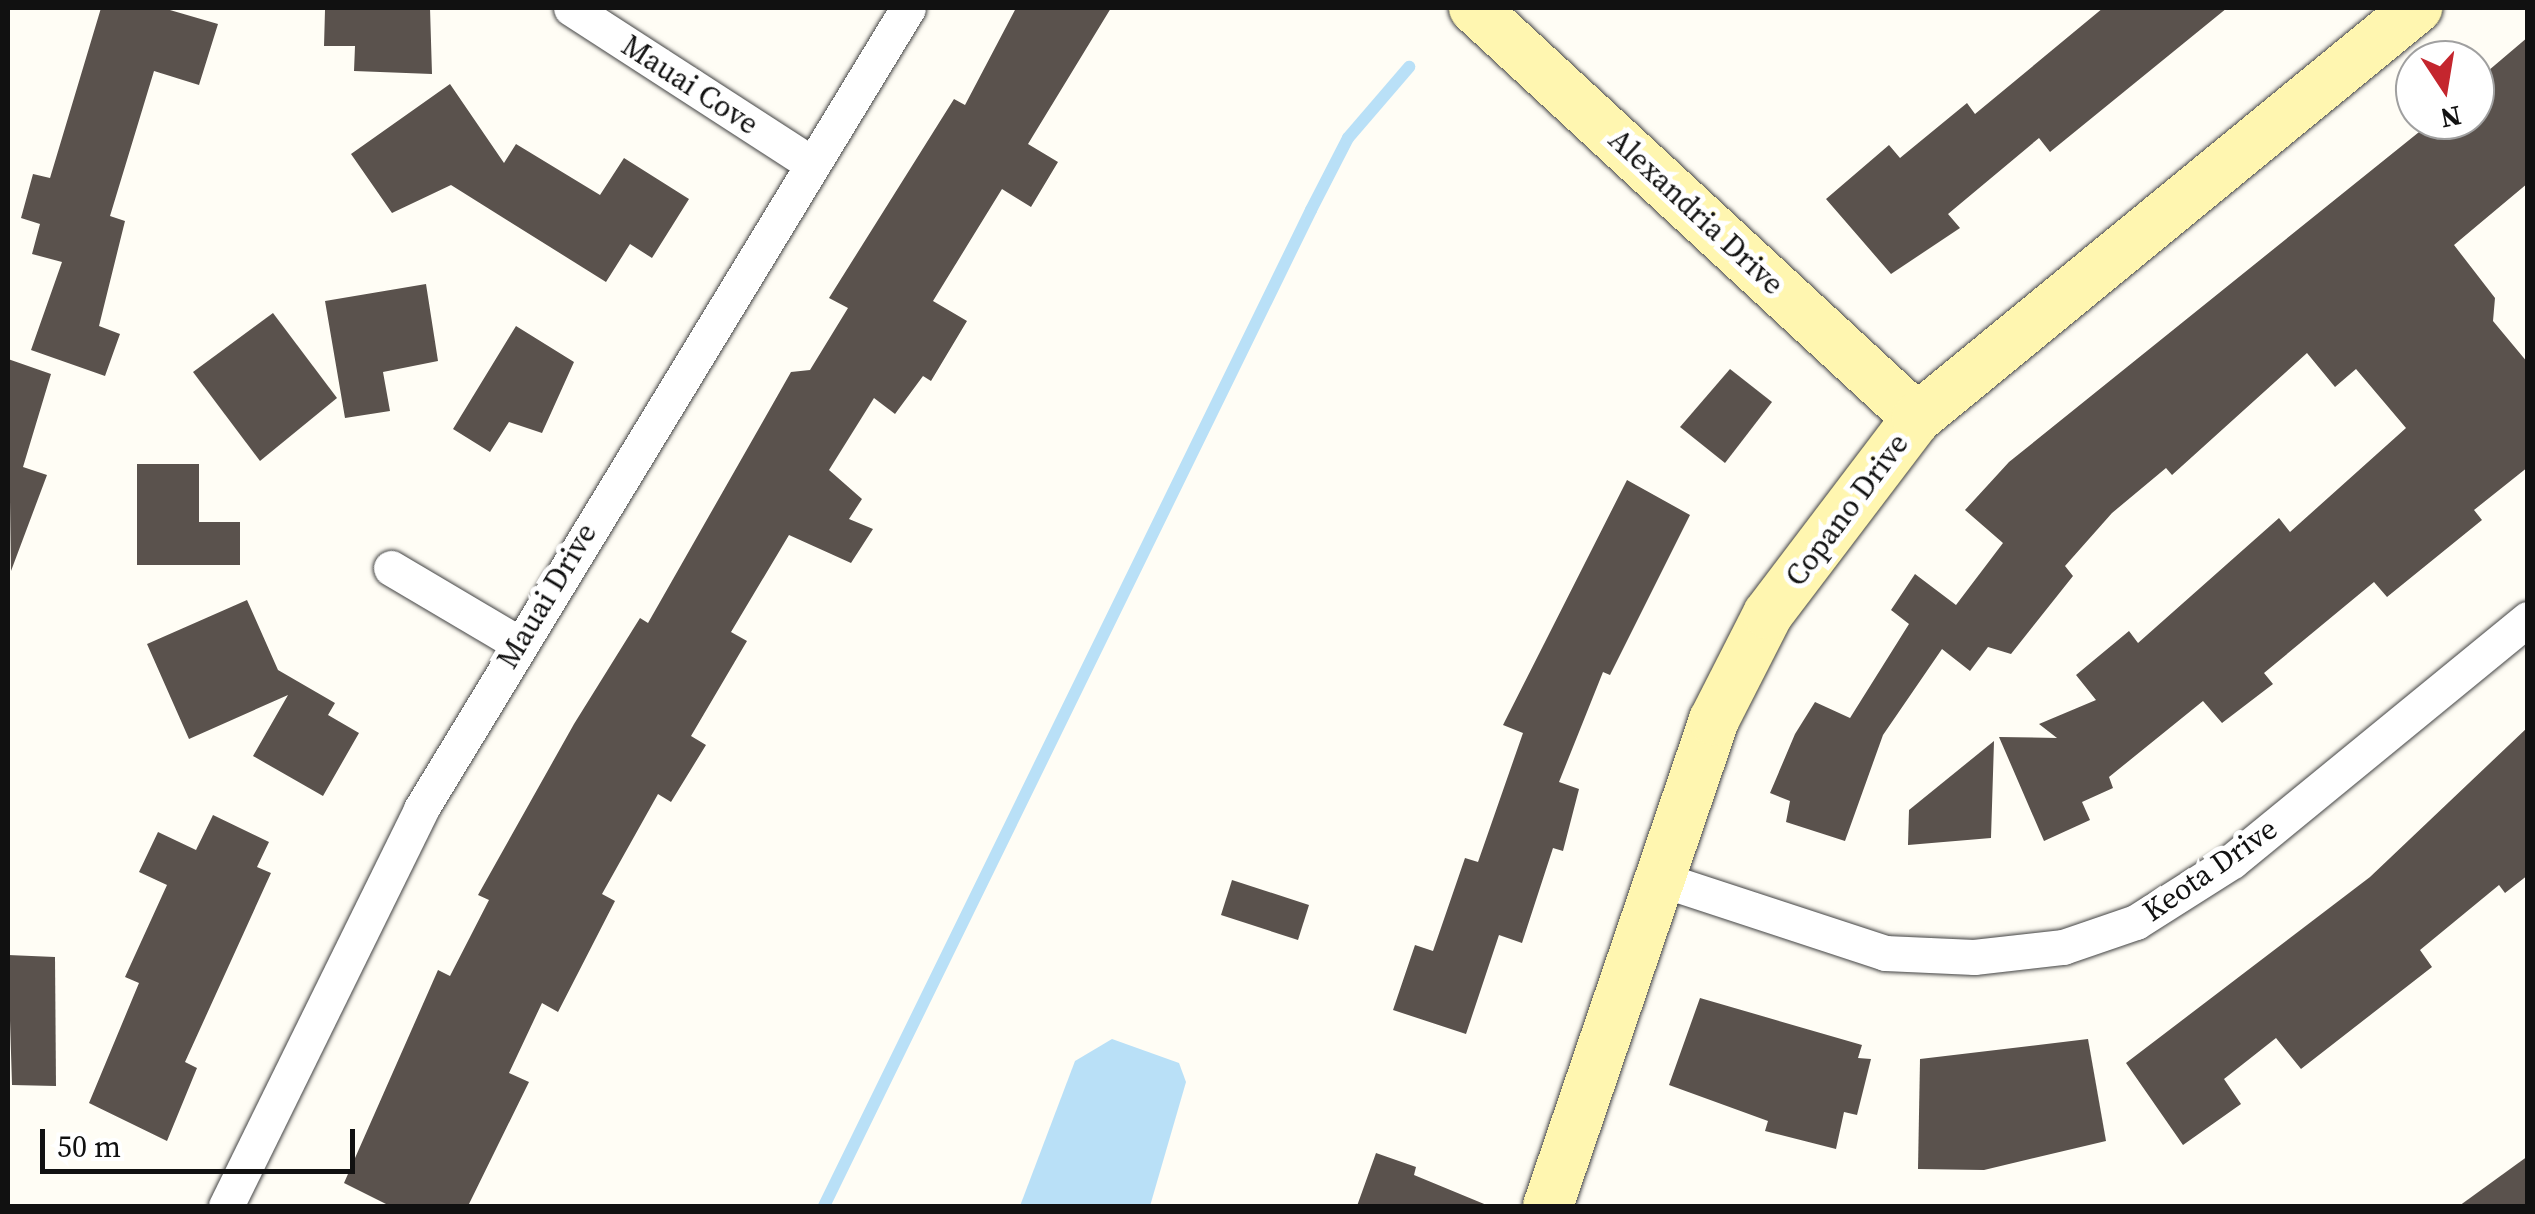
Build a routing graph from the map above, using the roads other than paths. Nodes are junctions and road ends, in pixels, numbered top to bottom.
1 (570, 8) edge
2 (908, 8) edge
3 (1474, 8) edge
4 (2418, 8) edge
5 (808, 162) junction
6 (1917, 418) junction
7 (391, 568) dead end
8 (2528, 619) edge
9 (518, 643) junction
10 (1658, 878) junction
11 (226, 1206) edge
12 (1548, 1206) edge

1 - 5 street, Mauai Cove
2 - 5 street, Mauai Drive
3 - 6 street, Alexandria Drive
4 - 6 street, Copano Drive
5 - 9 street, Mauai Drive
6 - 10 street, Copano Drive
7 - 9 street
8 - 10 street, Keota Drive
9 - 11 street, Mauai Drive
10 - 12 street, Copano Drive

